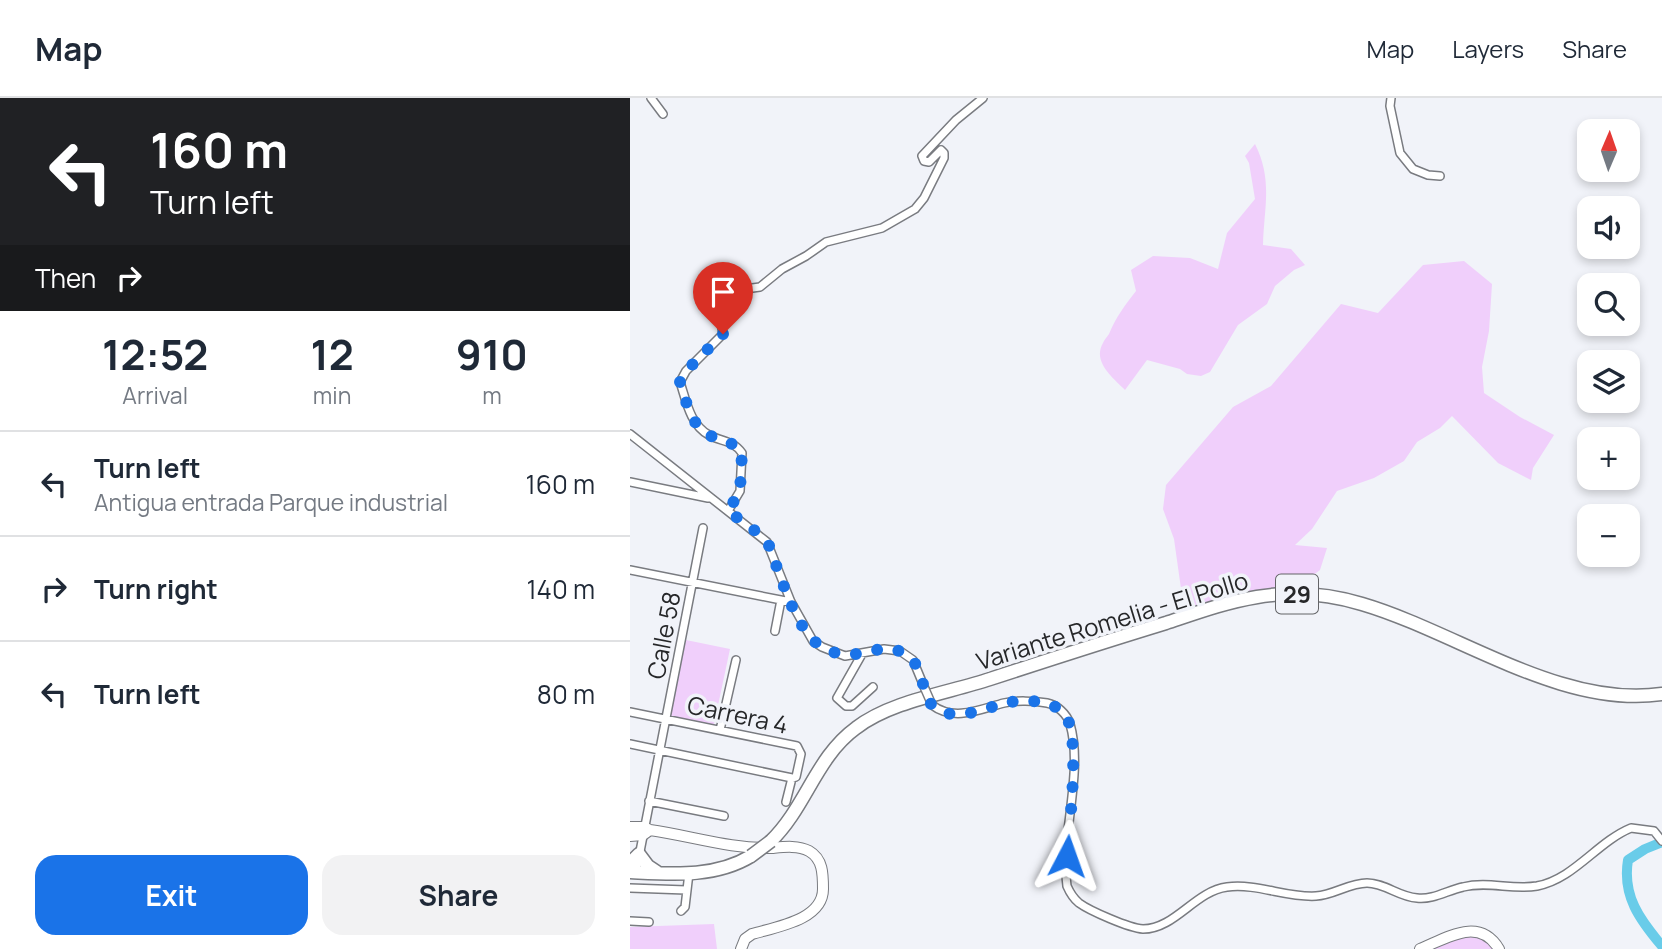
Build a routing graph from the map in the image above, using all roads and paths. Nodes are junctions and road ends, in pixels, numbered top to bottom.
1 (651, 98) edge
2 (983, 98) edge
3 (1391, 98) edge
4 (663, 114) dead end
5 (1440, 176) dead end
6 (630, 434) edge
7 (630, 482) edge
8 (712, 498) junction
9 (728, 511) junction
10 (704, 528) dead end
11 (630, 570) edge
12 (692, 583) junction
13 (781, 600) junction
14 (791, 602) junction
15 (775, 631) dead end
16 (862, 654) junction
17 (736, 660) dead end
18 (873, 687) dead end
19 (1662, 694) edge
20 (630, 712) edge
21 (666, 719) junction
22 (720, 730) junction
23 (630, 744) edge
24 (659, 750) junction
25 (792, 778) junction
26 (649, 800) junction
27 (786, 802) dead end
28 (724, 816) dead end
29 (630, 827) edge
30 (646, 831) junction
31 (630, 836) edge
32 (1662, 841) edge
33 (634, 865) edge
34 (689, 873) junction
35 (630, 887) edge
36 (686, 890) junction
37 (681, 911) dead end
38 (630, 921) edge
39 (649, 922) dead end
40 (741, 949) edge
41 (1420, 949) edge
42 (1499, 949) edge

1 - 4 street
2 - 9 street
3 - 5 street
6 - 8 street
7 - 8 street
8 - 9 street
9 - 14 street
10 - 12 street, Calle 58
11 - 12 street
12 - 13 street
12 - 21 street, Calle 58
13 - 14 street
13 - 15 street
14 - 16 street
16 - 18 street
16 - 32 street, bridge
17 - 22 street
19 - 34 highway, Variante Romelia - El Pollo / 29, bridge
20 - 21 street, Carrera 4
21 - 22 street, Carrera 4
21 - 24 street, Calle 58
22 - 25 street, Carrera 4
23 - 24 street
24 - 25 street
24 - 26 street, Calle 58
25 - 27 street
26 - 28 street
26 - 30 street, Calle 58
29 - 30 main road
30 - 31 main road
30 - 33 street, Calle 58
30 - 40 main road
33 - 34 highway, Variante Romelia - El Pollo / 29
34 - 36 street
35 - 36 street
36 - 37 street
38 - 39 street
41 - 42 main road

